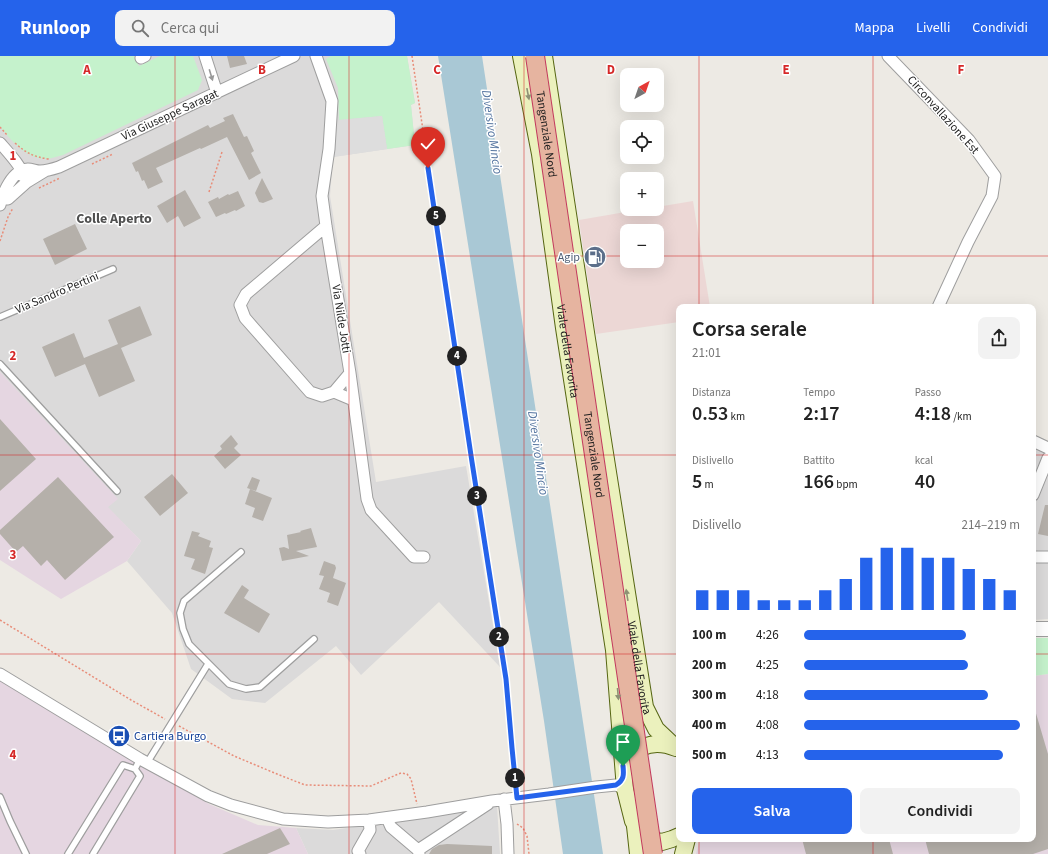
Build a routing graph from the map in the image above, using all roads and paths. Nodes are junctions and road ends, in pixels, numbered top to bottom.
1 (205, 56) edge
2 (294, 56) edge
3 (316, 56) edge
4 (412, 56) edge
5 (521, 56) edge
6 (535, 56) edge
7 (544, 56) edge
8 (888, 56) edge
9 (217, 93) junction
10 (0, 127) edge
11 (6, 139) edge
12 (222, 152) dead end
13 (113, 154) dead end
14 (68, 163) junction
15 (92, 164) dead end
16 (21, 170) junction
17 (45, 171) junction
18 (38, 188) dead end
19 (209, 192) dead end
20 (6, 204) edge
21 (326, 226) junction
22 (0, 241) edge
23 (113, 269) dead end
24 (939, 304) edge
25 (0, 317) edge
26 (0, 364) edge
27 (350, 373) junction
28 (334, 392) junction
29 (353, 400) junction
30 (1036, 442) edge
31 (1048, 448) edge
32 (1048, 458) edge
33 (1036, 488) edge
34 (117, 491) dead end
35 (241, 552) dead end
36 (424, 557) dead end
37 (1036, 557) edge
38 (1048, 557) edge
39 (0, 620) edge
40 (1048, 629) edge
41 (1036, 630) edge
42 (314, 639) dead end
43 (208, 664) junction
44 (0, 674) edge
45 (172, 722) junction
46 (676, 747) edge
47 (676, 748) edge
48 (141, 763) junction
49 (622, 779) junction
50 (0, 797) edge
51 (517, 798) junction
52 (504, 799) junction
53 (492, 801) junction
54 (419, 814) junction
55 (387, 818) junction
56 (369, 820) junction
57 (507, 824) junction
58 (636, 826) junction
59 (676, 837) edge
60 (686, 842) edge
61 (419, 852) edge
62 (26, 854) edge
63 (68, 854) edge
64 (93, 854) edge
65 (360, 854) edge
66 (508, 854) edge
67 (529, 854) edge
68 (638, 854) edge
69 (653, 854) edge
70 (683, 854) edge

1 -> 9 street
2 - 9 street, Via Giuseppe Saragat
3 - 21 street, Via Nilde Jotti
4 - 51 path
5 -> 49 main road, Viale della Favorita
6 - 69 highway, Tangenziale Nord, bridge
46 -> 7 main road, Viale della Favorita
8 - 24 street, Circonvallazione Est
9 - 14 street, Via Giuseppe Saragat
10 - 11 path
11 - 14 path
11 - 16 street
12 - 19 path
13 - 15 path
14 - 17 street, Via Giuseppe Saragat
14 - 18 path
16 - 17 street, Via Giuseppe Saragat
16 - 20 street
17 - 20 street, Via Giuseppe Saragat
20 - 22 path
21 - 27 street, Via Nilde Jotti
21 - 28 street
23 - 25 lane, Via Sandro Pertini
26 - 34 lane
27 - 28 street
27 - 29 street, Via Nilde Jotti
28 - 29 street
29 - 36 street, Via Nilde Jotti
30 - 31 street
32 - 33 street
35 - 43 lane
37 - 38 street
39 - 45 path
40 - 41 street
42 - 43 lane
43 - 45 lane
44 - 48 street
45 - 48 lane
45 - 54 path
47 - 49 main road
48 - 56 street
48 - 63 lane
48 - 64 lane
49 - 51 street
49 - 58 main road, Viale della Favorita
50 - 62 lane
51 - 52 street
52 - 53 street
52 - 57 street
53 - 54 street
53 - 61 street
54 - 55 street
55 - 56 street
55 - 61 street
56 - 65 street
57 - 66 street
57 - 67 path
58 - 59 main road
58 - 68 main road
60 - 70 main road

